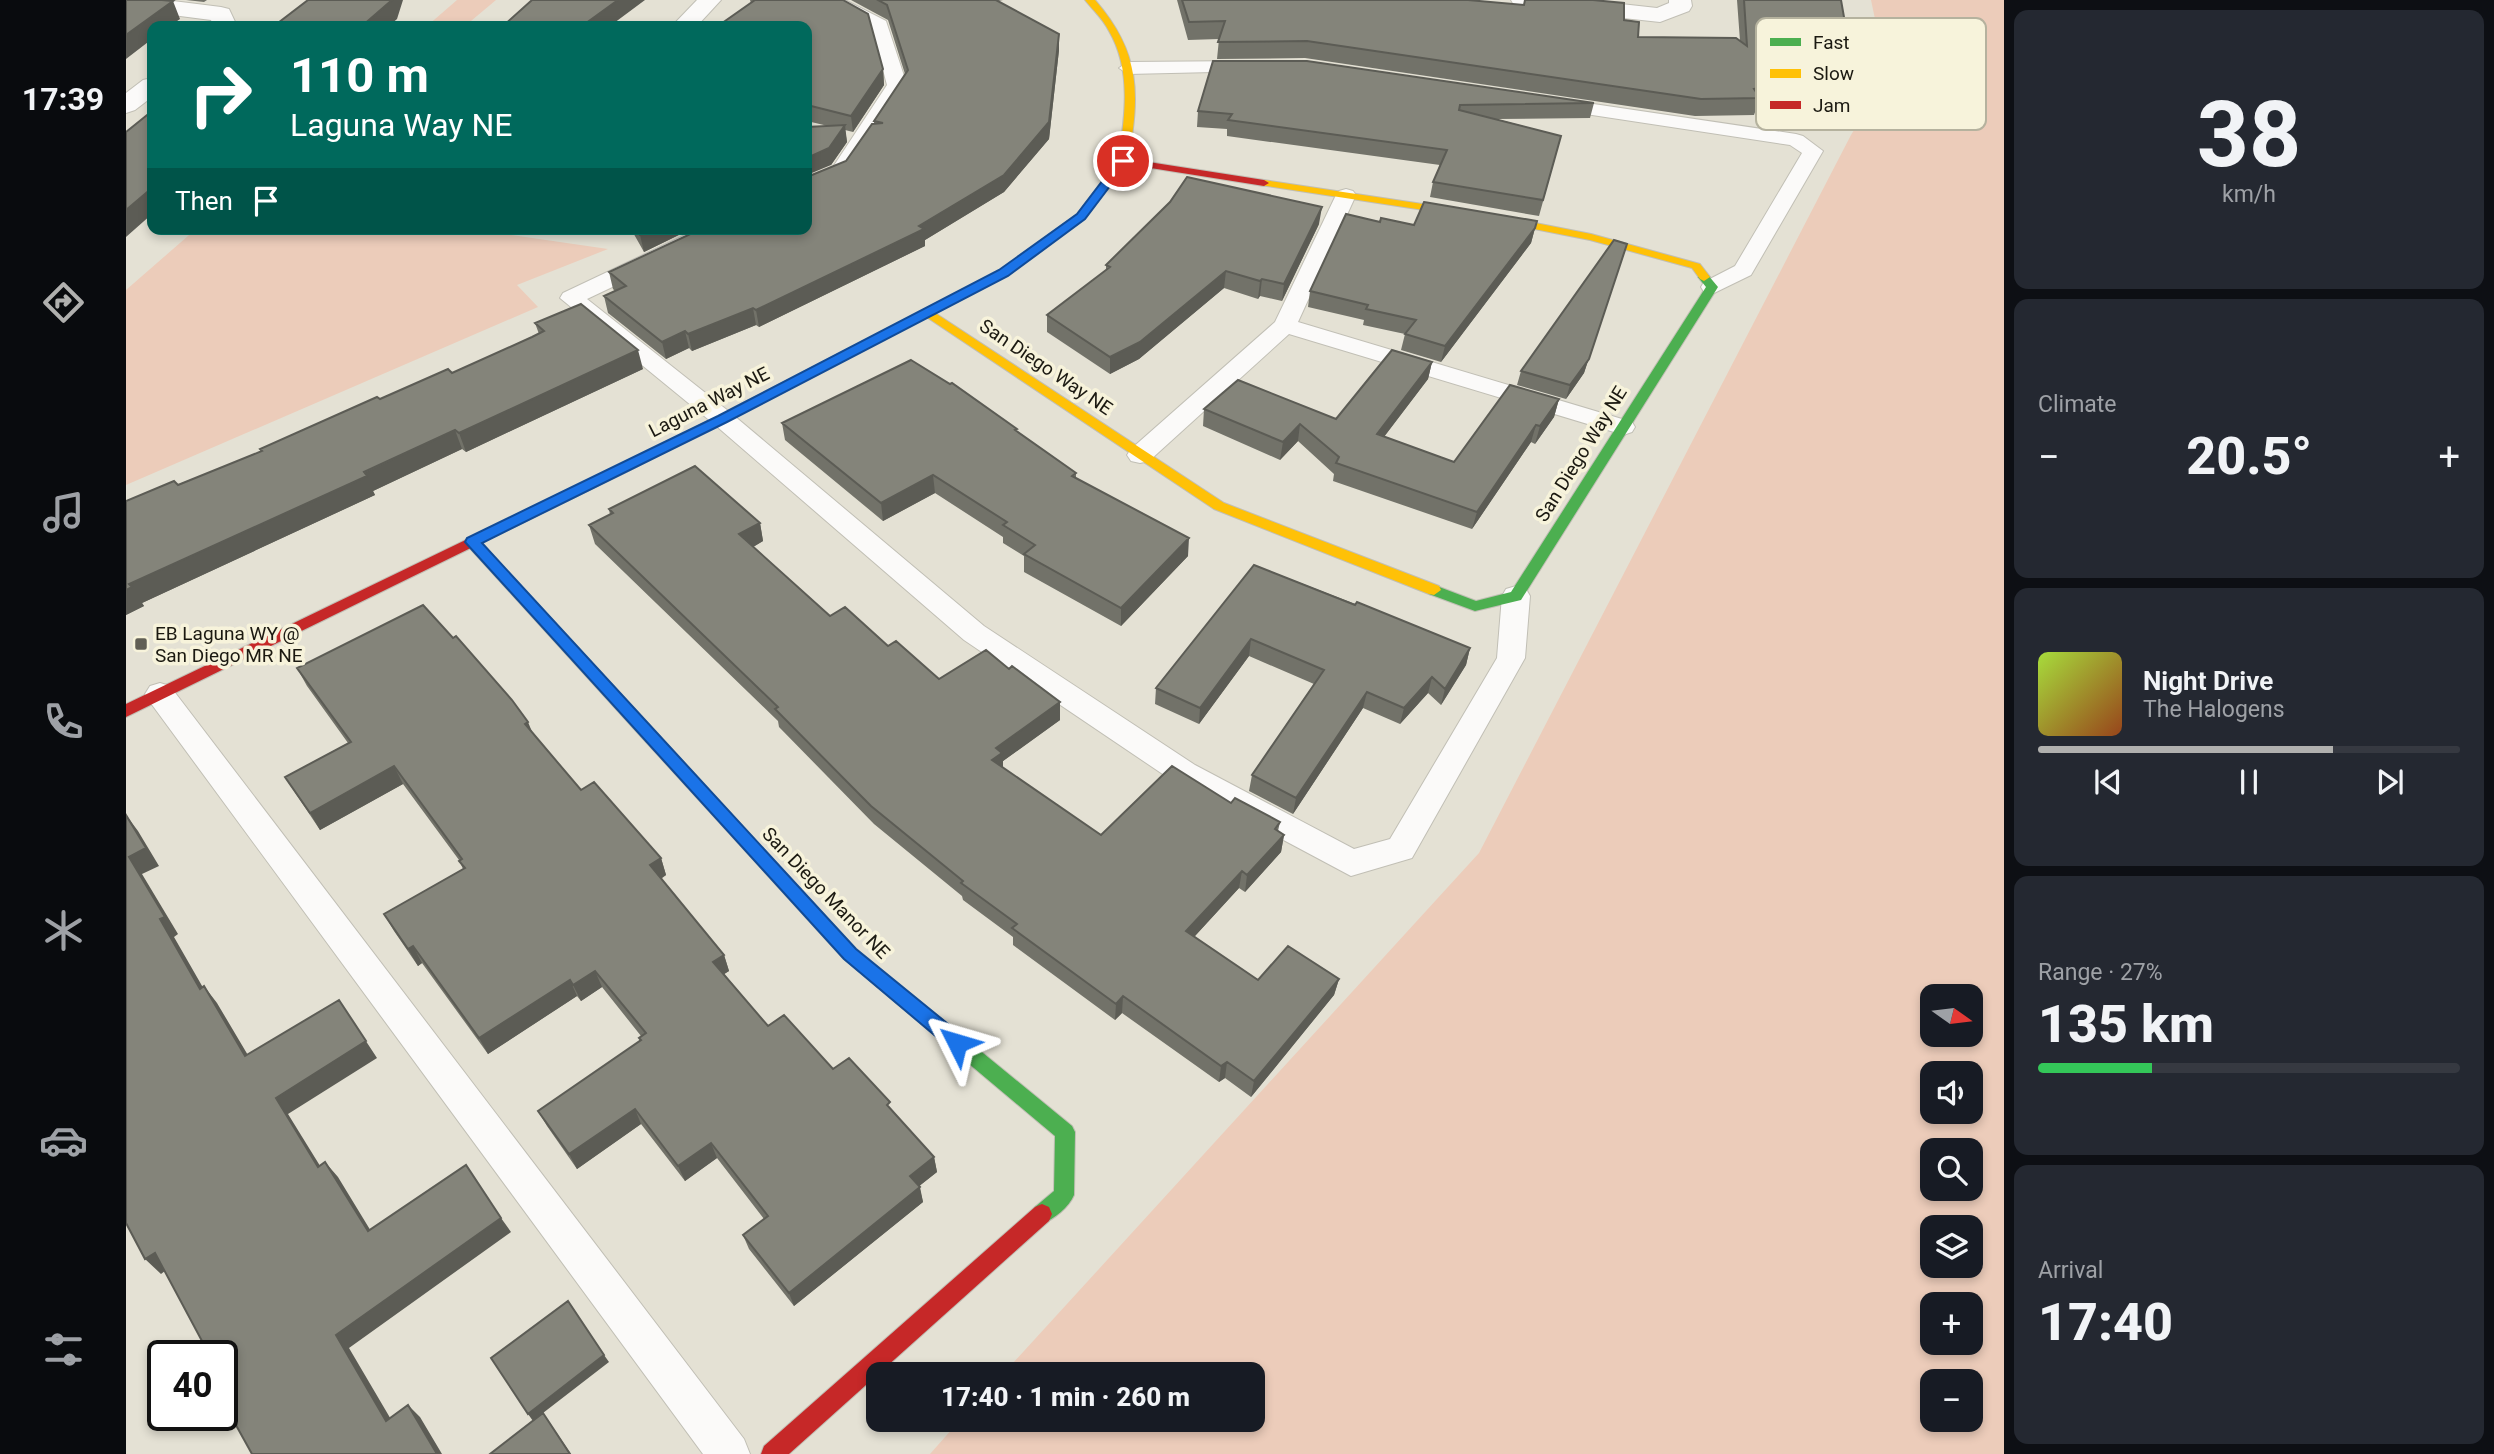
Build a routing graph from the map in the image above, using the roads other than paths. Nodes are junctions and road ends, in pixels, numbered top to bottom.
1 (710, 0) edge
2 (832, 0) edge
3 (1090, 0) edge
4 (1522, 0) edge
5 (1681, 0) edge
6 (126, 2) edge
7 (223, 21) edge
8 (689, 21) edge
9 (1264, 67) edge
10 (1128, 68) junction
11 (147, 89) edge
12 (1537, 102) edge
13 (126, 105) edge
14 (1123, 161) junction
15 (812, 184) edge
16 (1346, 195) junction
17 (703, 235) edge
18 (1712, 287) junction
19 (929, 313) junction
20 (1285, 325) junction
21 (723, 419) junction
22 (1623, 427) junction
23 (1140, 455) junction
24 (472, 542) junction
25 (1516, 596) junction
26 (160, 695) junction
27 (126, 711) edge
28 (729, 1454) edge
29 (772, 1454) edge

1 - 8 street
2 - 15 lane
3 - 10 street, Laguna Way NE
4 - 5 street
6 - 7 street
9 - 10 lane
10 - 14 street, Laguna Way NE
11 - 13 street
12 - 18 lane
14 - 16 street
14 - 19 street, Laguna Way NE
16 - 18 street
16 - 20 lane
17 - 21 lane
18 - 22 street, San Diego Way NE
19 - 21 street, Laguna Way NE
19 - 23 street, San Diego Way NE
20 - 22 lane
20 - 23 lane
21 - 24 street, Laguna Way NE
21 - 25 lane
22 - 25 street, San Diego Way NE
23 - 25 street, San Diego Way NE
24 - 26 street, Laguna Way NE
24 - 29 street, San Diego Manor NE
26 - 27 street, Laguna Way NE
26 - 28 lane

